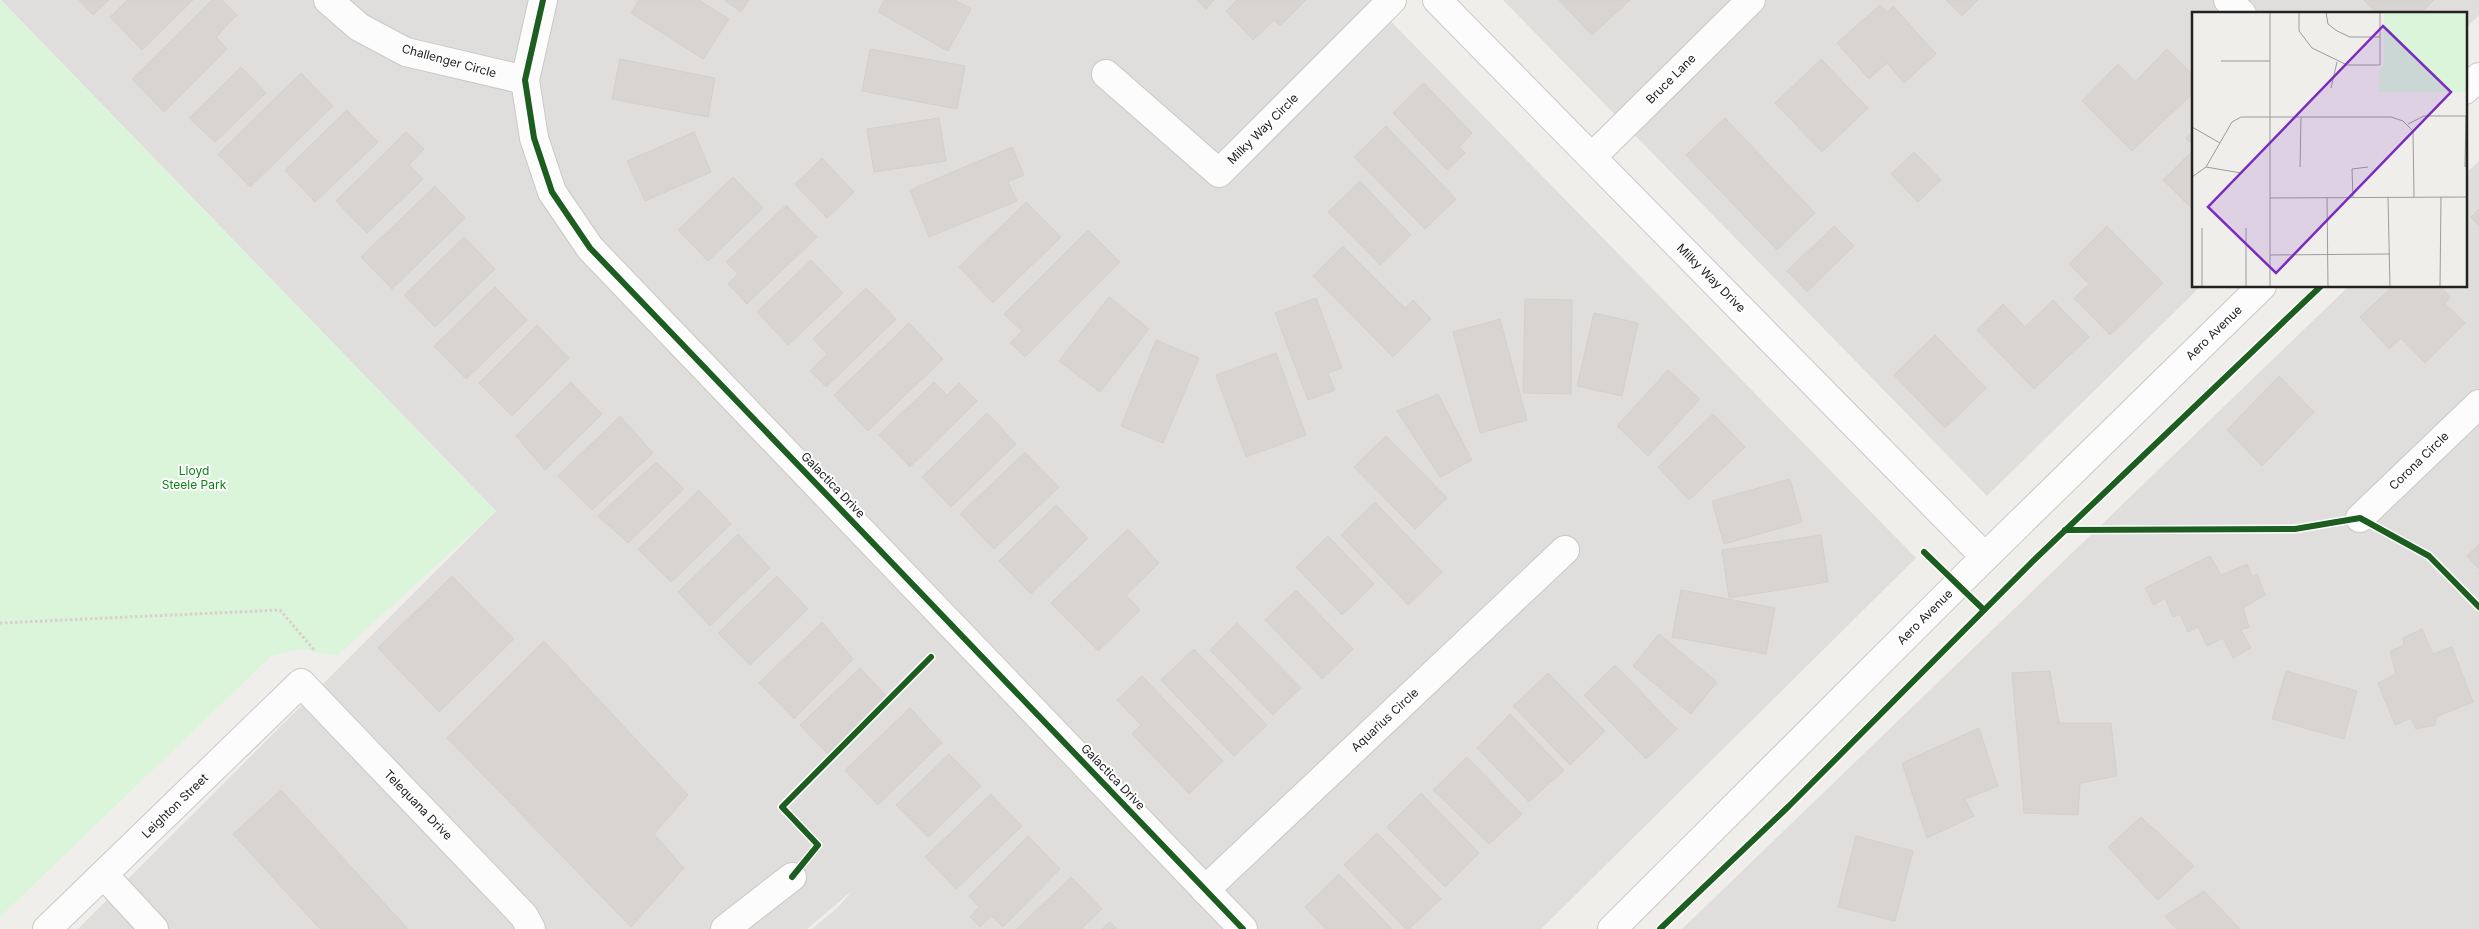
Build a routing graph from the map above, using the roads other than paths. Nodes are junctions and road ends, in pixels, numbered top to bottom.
1 (328, 0) edge
2 (542, 0) edge
3 (1392, 0) edge
4 (1437, 0) edge
5 (1751, 0) edge
6 (2228, 0) edge
7 (2240, 12) edge
8 (1106, 74) dead end
9 (2479, 77) edge
10 (525, 80) junction
11 (2466, 89) edge
12 (1592, 157) junction
13 (2260, 288) edge
14 (2479, 404) edge
15 (2360, 518) dead end
16 (1565, 550) dead end
17 (1984, 557) junction
18 (301, 683) joint
19 (104, 875) junction
20 (792, 877) dead end
21 (1205, 890) junction
22 (48, 929) edge
23 (154, 929) edge
24 (531, 929) edge
25 (725, 929) edge
26 (1243, 929) edge
27 (1612, 929) edge

1 - 10 street, Challenger Circle
2 - 10 street, Galactica Drive
3 - 8 street, Milky Way Circle
4 - 12 street, Milky Way Drive
5 - 12 street, Bruce Lane
6 - 7 street
9 - 11 street
10 - 21 street, Galactica Drive
12 - 17 street, Milky Way Drive
13 - 17 street, Aero Avenue
14 - 15 street, Corona Circle
16 - 21 street, Aquarius Circle
17 - 27 street, Aero Avenue
18 - 19 street, Leighton Street
18 - 24 street, Telequana Drive
19 - 22 street, Leighton Street
19 - 23 street
20 - 25 street
21 - 26 street, Galactica Drive

